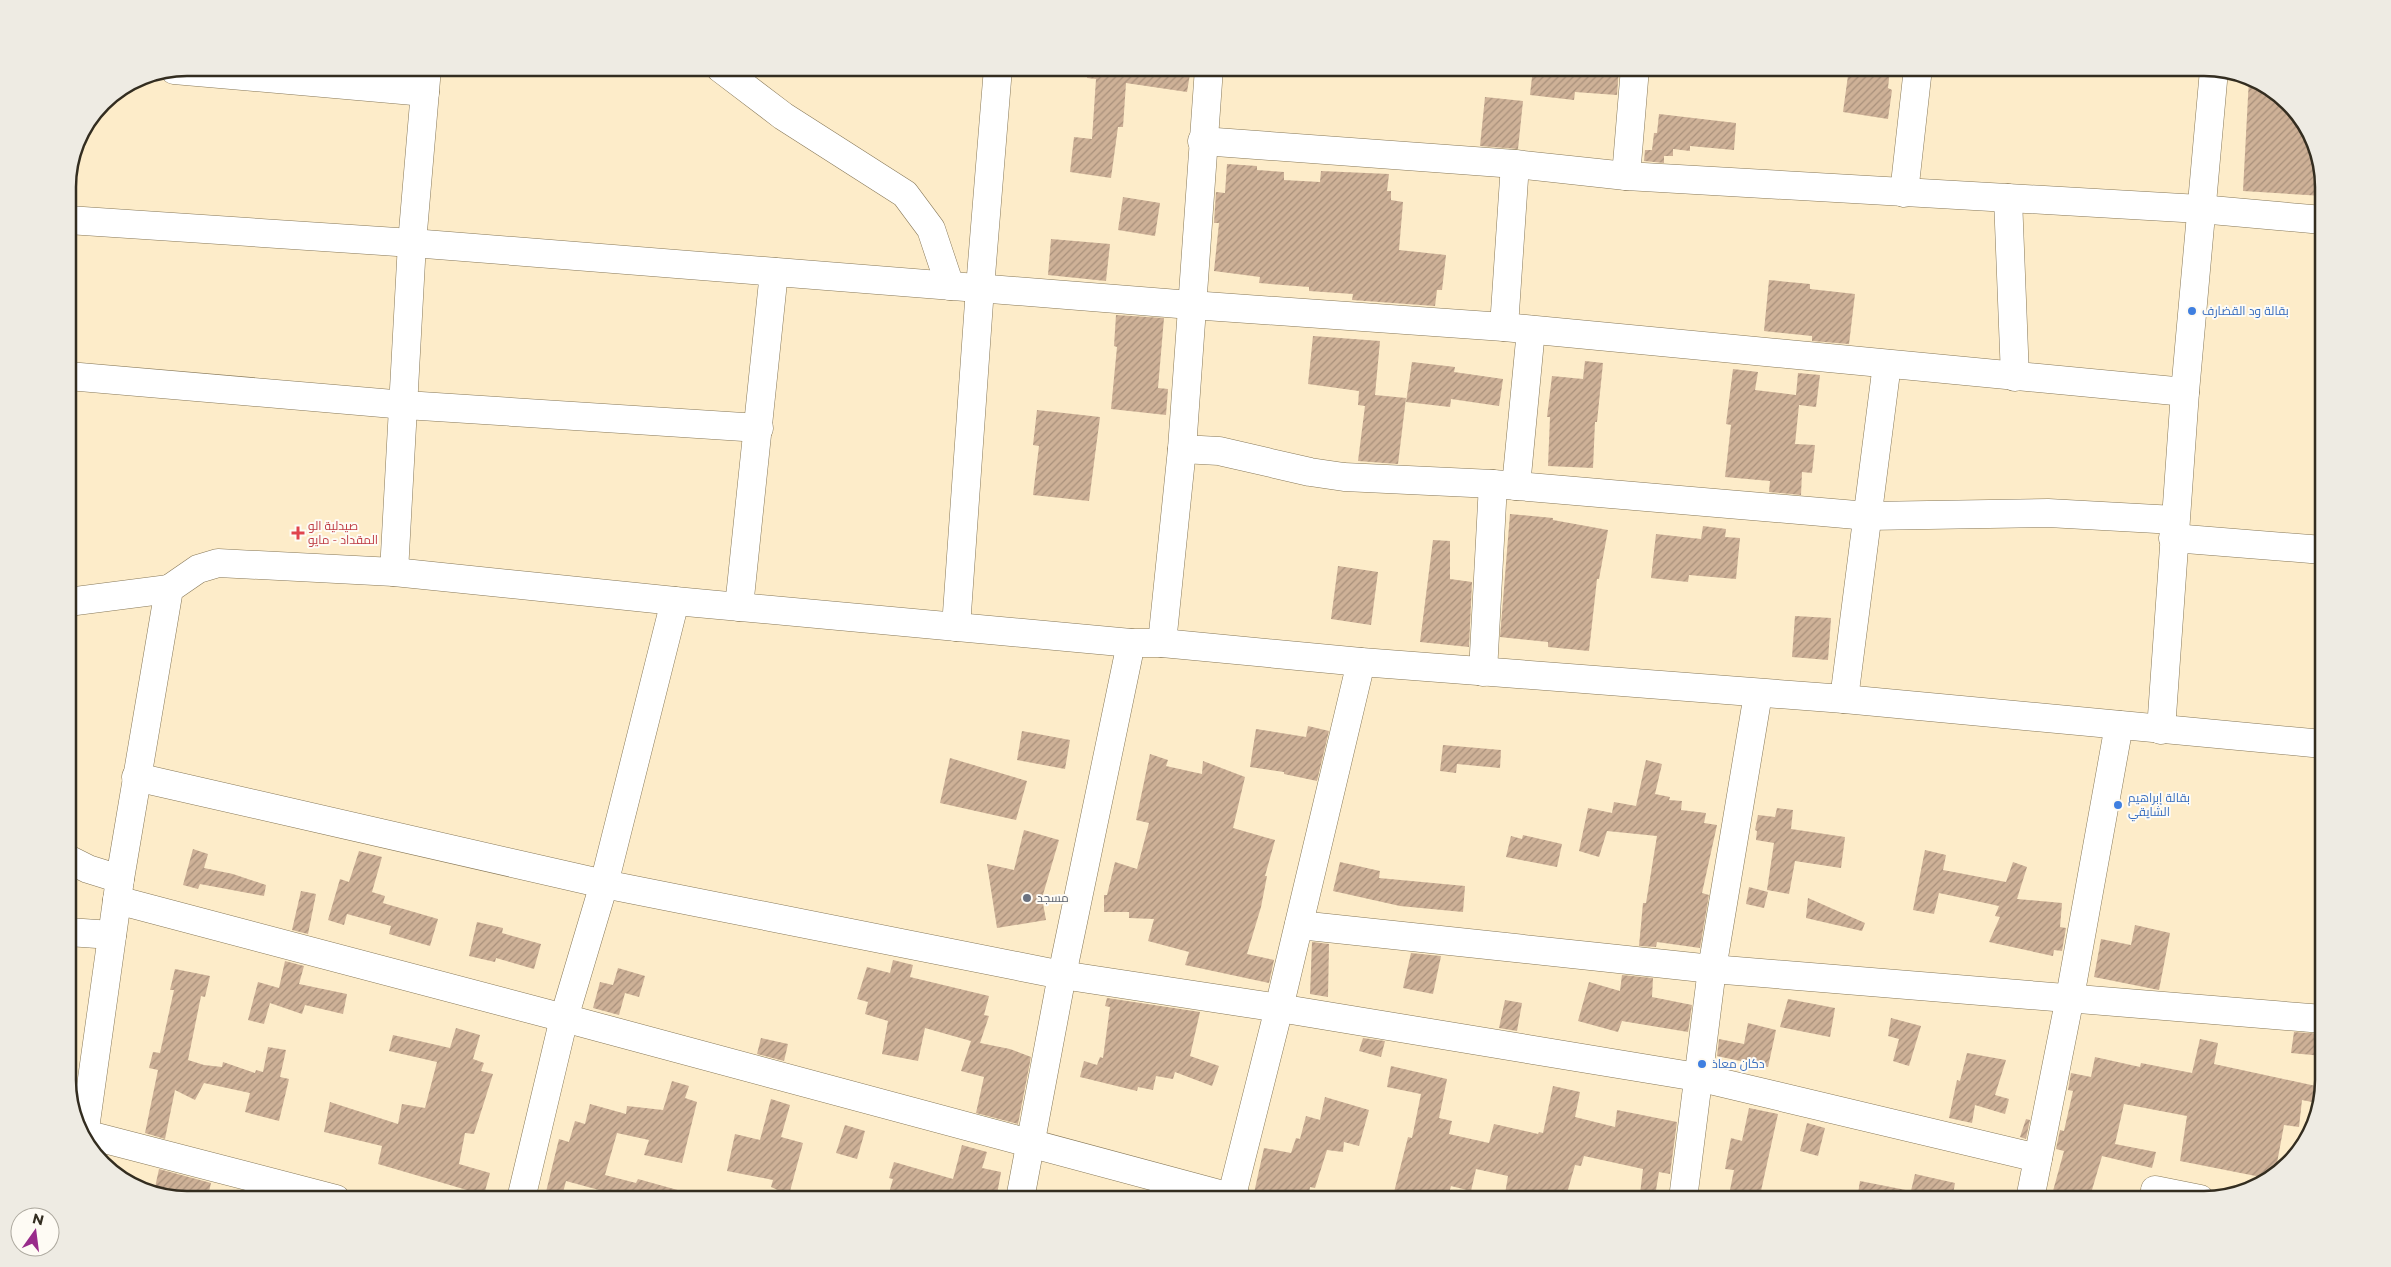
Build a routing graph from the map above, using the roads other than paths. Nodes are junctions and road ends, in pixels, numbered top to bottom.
1 (325, 76) edge
2 (730, 76) edge
3 (997, 76) edge
4 (1207, 76) edge
5 (1634, 76) edge
6 (1917, 76) edge
7 (2213, 76) edge
8 (426, 80) edge
9 (1202, 141) junction
10 (1515, 164) junction
11 (1626, 176) junction
12 (1904, 193) junction
13 (2008, 198) junction
14 (2200, 209) junction
15 (2315, 219) edge
16 (76, 221) edge
17 (412, 243) junction
18 (774, 272) junction
19 (950, 286) junction
20 (980, 288) junction
21 (1191, 305) junction
22 (1504, 327) junction
23 (1531, 330) junction
24 (1888, 364) junction
25 (76, 377) edge
26 (2015, 377) junction
27 (2185, 392) junction
28 (405, 405) junction
29 (759, 428) junction
30 (1182, 449) junction
31 (1505, 485) junction
32 (1868, 516) junction
33 (2174, 529) junction
34 (2315, 549) edge
35 (394, 572) junction
36 (169, 589) junction
37 (76, 601) edge
38 (675, 601) junction
39 (739, 607) junction
40 (956, 627) junction
41 (1131, 643) junction
42 (1162, 643) junction
43 (1362, 662) junction
44 (1483, 672) junction
45 (1758, 694) junction
46 (1844, 699) junction
47 (2119, 726) junction
48 (2161, 730) junction
49 (2315, 743) edge
50 (136, 777) junction
51 (76, 863) edge
52 (604, 884) junction
53 (119, 890) junction
54 (1299, 924) junction
55 (76, 933) edge
56 (112, 935) junction
57 (1712, 969) junction
58 (1062, 974) junction
59 (2070, 997) junction
60 (1279, 1008) junction
61 (564, 1018) junction
62 (2315, 1018) edge
63 (1698, 1077) junction
64 (86, 1123) edge
65 (93, 1137) edge
66 (1032, 1143) junction
67 (2038, 1158) junction
68 (2155, 1190) dead end
69 (301, 1191) edge
70 (523, 1191) edge
71 (1022, 1191) edge
72 (1204, 1191) edge
73 (1235, 1191) edge
74 (1683, 1191) edge
75 (2032, 1191) edge
76 (2160, 1191) edge

1 - 8 street
2 - 19 street
3 - 20 street
4 - 9 street
5 - 11 street
6 - 12 street
7 - 14 street
8 - 17 street
9 - 10 street
9 - 21 street
10 - 11 street
10 - 22 street
11 - 12 street
12 - 13 street
13 - 14 street
13 - 26 street
14 - 15 street
14 - 27 street
16 - 17 street
17 - 18 street
17 - 28 street
18 - 19 street
18 - 29 street
19 - 20 street
20 - 21 street
20 - 40 street
21 - 22 street
21 - 30 street
22 - 23 street
23 - 24 street
23 - 31 street
24 - 26 street
24 - 32 street
25 - 28 street
26 - 27 street
27 - 33 street
28 - 29 street
28 - 35 street
29 - 39 street
30 - 31 street
30 - 42 street
31 - 32 street
31 - 44 street
32 - 33 street
32 - 46 street
33 - 34 street
33 - 48 street
35 - 36 street
35 - 38 street
36 - 37 street
36 - 50 street
38 - 39 street
38 - 52 street
39 - 40 street
40 - 41 street
41 - 42 street
41 - 58 street
42 - 43 street
43 - 44 street
43 - 54 street
44 - 45 street
45 - 46 street
45 - 57 street
46 - 47 street
47 - 48 street
47 - 59 street
48 - 49 street
50 - 52 street
50 - 53 street
51 - 53 street
52 - 58 street
52 - 61 street
53 - 56 street
53 - 61 street
54 - 57 street
54 - 60 street
55 - 56 street
56 - 64 street
57 - 59 street
57 - 63 street
58 - 60 street
58 - 66 street
59 - 62 street
59 - 67 street
60 - 63 street
60 - 73 street
61 - 66 street
61 - 70 street
63 - 67 street
63 - 74 street
65 - 69 street
66 - 71 street
66 - 72 street
67 - 75 street
68 - 76 street

